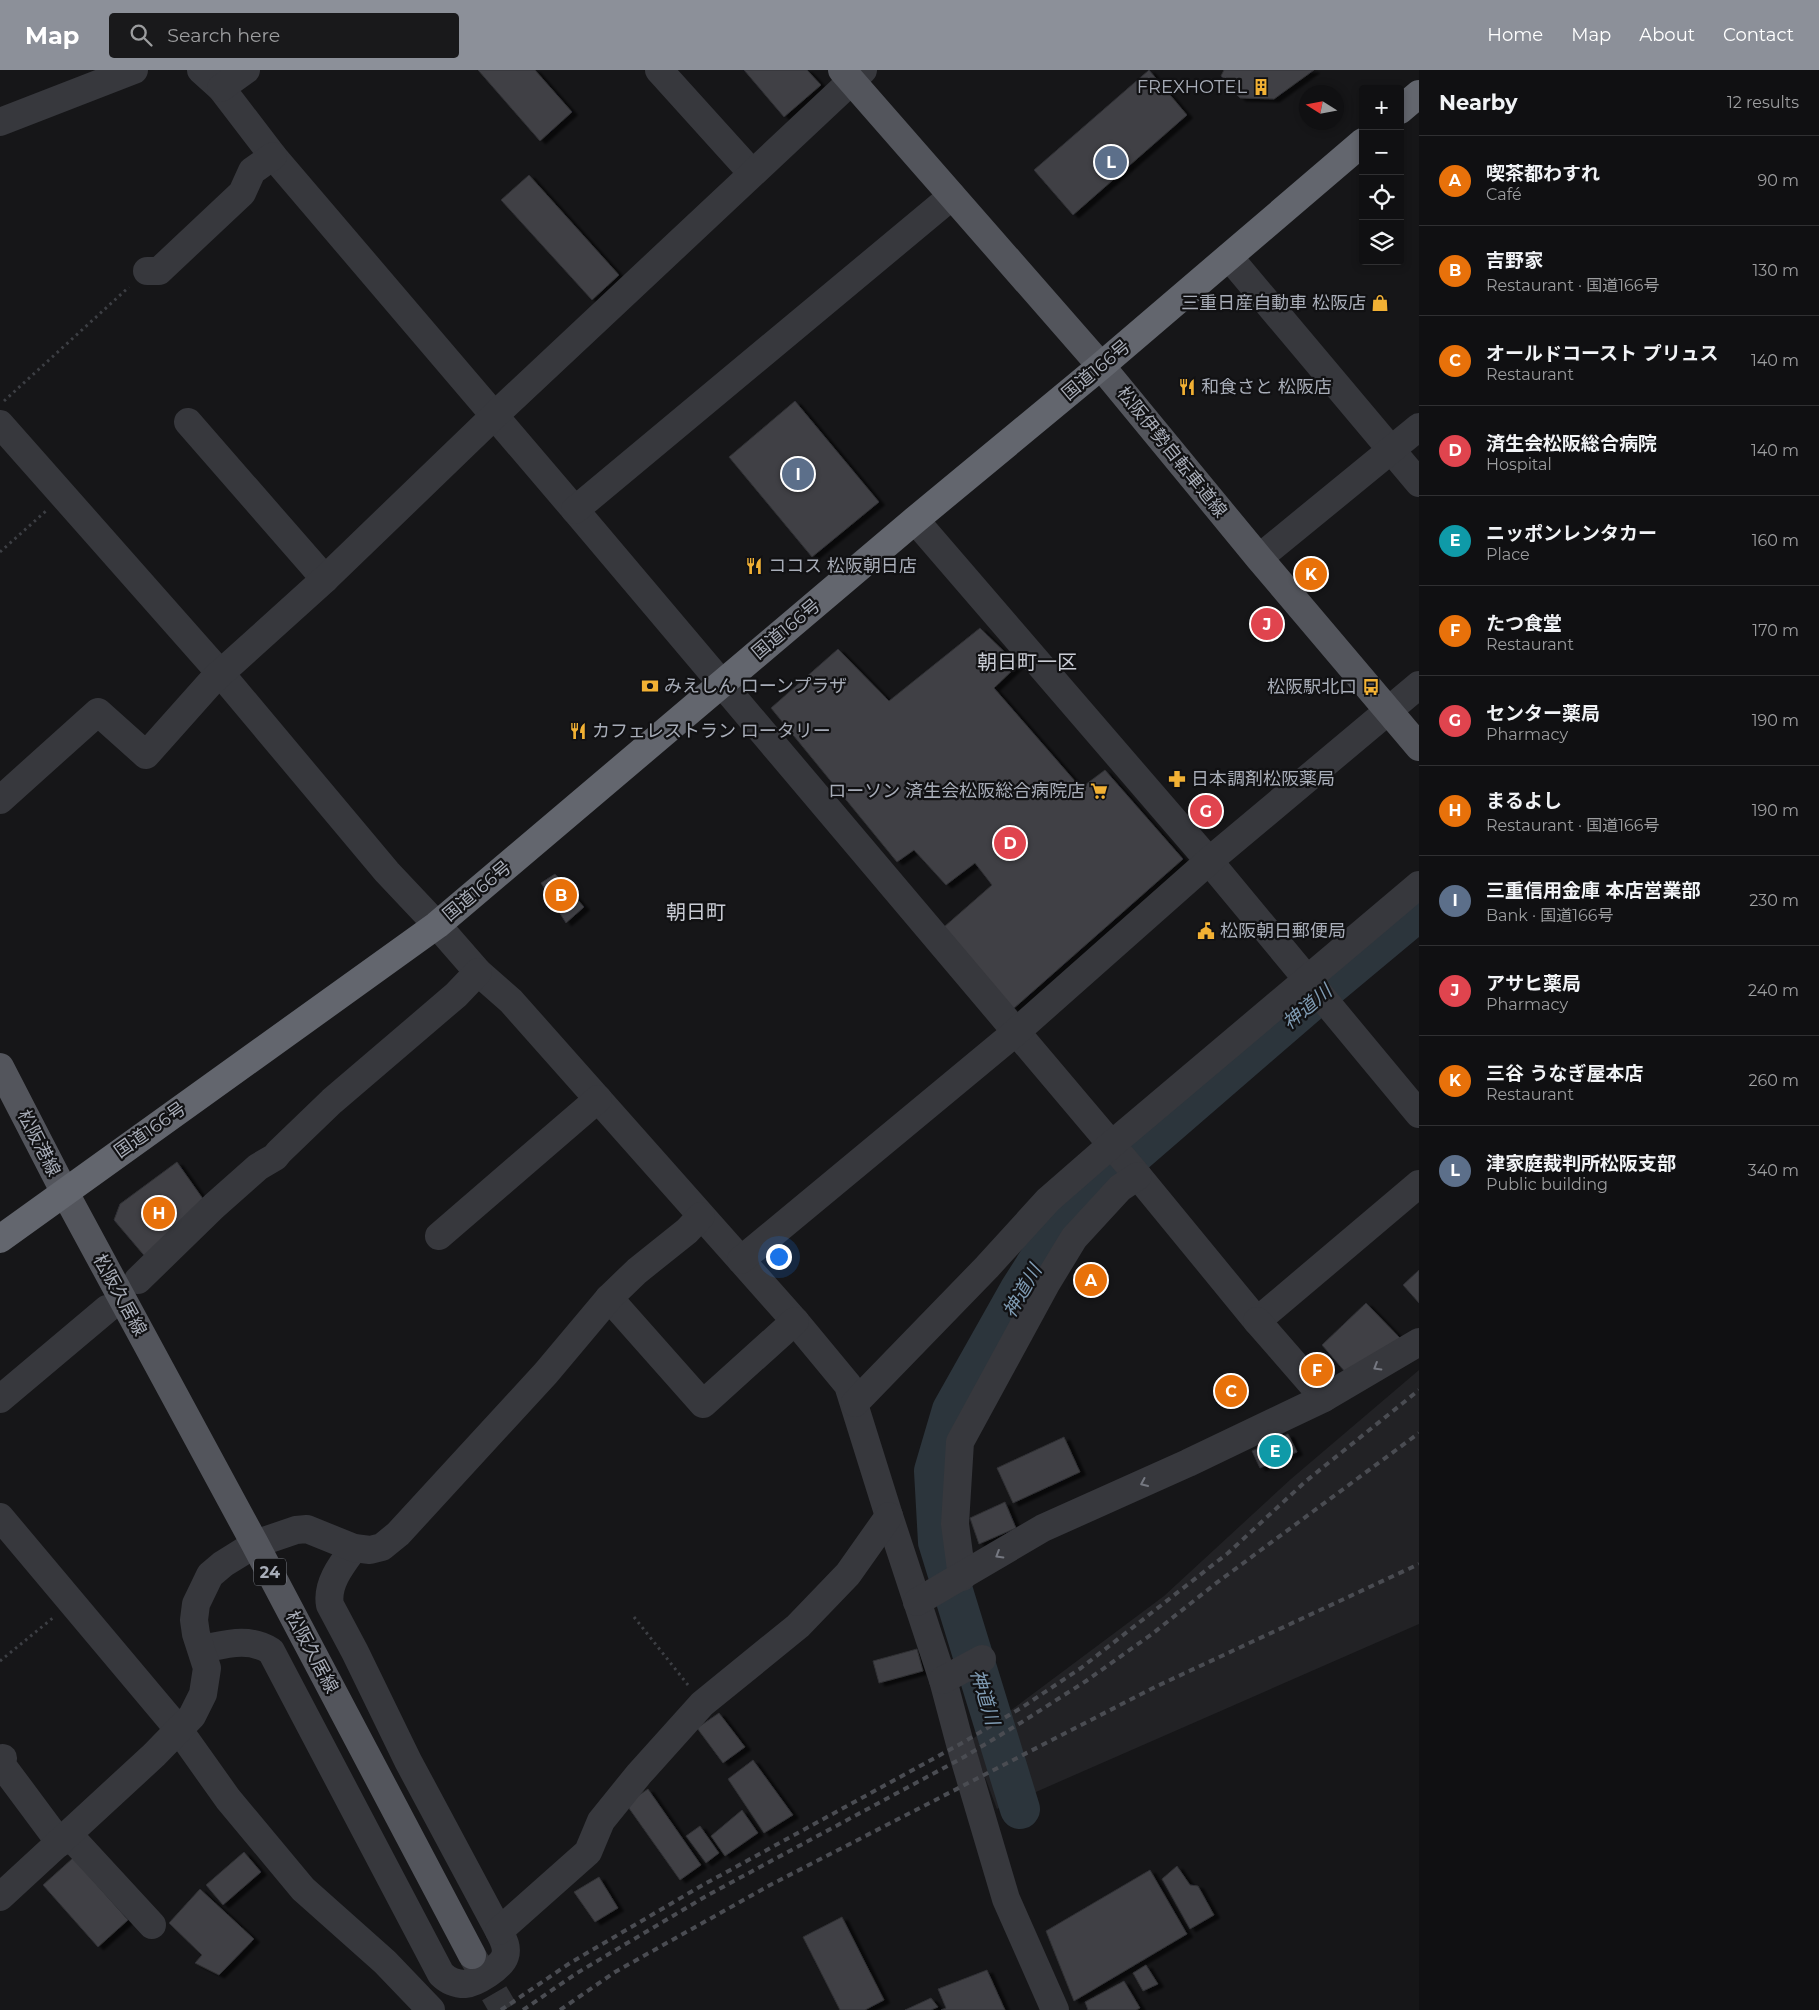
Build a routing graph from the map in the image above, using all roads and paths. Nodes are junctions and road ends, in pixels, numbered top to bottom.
1 (134, 70) edge
2 (201, 70) edge
3 (246, 70) edge
4 (659, 70) edge
5 (852, 74) edge
6 (222, 88) junction
7 (1419, 94) edge
8 (1404, 107) edge
9 (0, 122) edge
10 (1359, 145) edge
11 (273, 156) junction
12 (752, 173) junction
13 (952, 196) junction
14 (1229, 257) junction
15 (147, 271) joint
16 (1101, 366) junction
17 (0, 404) edge
18 (494, 416) junction
19 (188, 422) dead end
20 (0, 424) edge
21 (1419, 427) edge
22 (1391, 450) junction
23 (1419, 484) edge
24 (63, 496) junction
25 (575, 510) junction
26 (915, 520) junction
27 (0, 552) edge
28 (1259, 558) junction
29 (324, 579) junction
30 (220, 674) junction
31 (721, 684) junction
32 (1419, 685) edge
33 (1388, 711) junction
34 (1419, 747) edge
35 (0, 800) edge
36 (1209, 861) junction
37 (1419, 885) edge
38 (437, 925) junction
39 (478, 972) junction
40 (1315, 990) junction
41 (1016, 1032) junction
42 (0, 1067) edge
43 (598, 1099) junction
44 (1419, 1114) edge
45 (1124, 1161) junction
46 (1419, 1184) edge
47 (64, 1191) junction
48 (701, 1216) junction
49 (439, 1236) dead end
50 (0, 1239) edge
51 (741, 1260) junction
52 (138, 1280) dead end
53 (609, 1298) junction
54 (107, 1309) dead end
55 (795, 1321) junction
56 (1257, 1321) junction
57 (1419, 1342) edge
58 (1324, 1398) junction
59 (0, 1399) edge
60 (854, 1403) junction
61 (889, 1516) junction
62 (0, 1517) edge
63 (255, 1544) junction
64 (354, 1548) junction
65 (962, 1577) junction
66 (917, 1602) junction
67 (72, 1603) junction
68 (634, 1617) dead end
69 (202, 1649) junction
70 (982, 1659) dead end
71 (0, 1660) edge
72 (943, 1680) junction
73 (702, 1704) junction
74 (179, 1730) junction
75 (3, 1758) dead end
76 (65, 1839) junction
77 (0, 1897) edge
78 (152, 1925) dead end
79 (499, 1931) junction
80 (420, 1936) junction
81 (472, 1955) tunnel mouth
82 (385, 1962) junction
83 (431, 2010) edge
84 (1055, 2010) edge

1 - 9 street
2 - 6 street
3 - 6 street
4 - 12 street
5 - 12 street
5 - 13 main road, 松阪伊勢自転車道線
6 - 11 street
7 - 8 highway
10 - 14 highway, 国道166号
11 - 15 street
11 - 18 street
12 - 18 street
13 - 16 main road, 松阪伊勢自転車道線
13 - 25 street
14 - 16 highway, 国道166号
14 - 22 street
15 - 17 path
16 - 26 highway, 国道166号
16 - 28 main road, 松阪伊勢自転車道線
18 - 25 street
18 - 29 street
19 - 29 street
20 - 24 street
21 - 22 street
22 - 23 street
22 - 28 street
24 - 27 path
24 - 30 street
25 - 31 street
26 - 31 highway, 国道166号
26 - 36 street
28 - 33 main road, 松阪伊勢自転車道線
29 - 30 street
30 - 35 street
30 - 38 street
31 - 38 highway, 国道166号
31 - 41 street
32 - 33 street
33 - 34 main road, 松阪伊勢自転車道線
33 - 36 street
36 - 40 street
36 - 41 street
37 - 40 street
38 - 39 street
38 - 47 highway, 国道166号
39 - 43 street
39 - 52 street
40 - 44 street
40 - 45 street
41 - 45 street
41 - 51 street
42 - 47 main road, 松阪港線
43 - 48 street
43 - 49 street
45 - 56 street
45 - 60 street
45 - 65 street
46 - 56 street
47 - 50 highway, 国道166号
47 - 63 main road, 松阪久居線 / 24
48 - 51 street
48 - 53 street
51 - 55 street
53 - 55 street
53 - 64 street
54 - 59 street
55 - 60 street
56 - 58 street
57 -> 58 street
58 -> 65 street
60 - 61 street
61 - 66 street
61 - 73 street
62 - 67 street
63 - 64 street
63 - 69 street
63 - 81 main road, 松阪久居線 / 24
64 - 79 street
65 - 66 street
66 - 72 street
67 - 71 path
67 - 74 street
68 - 73 path
69 - 74 street
69 - 80 street
70 - 72 street
72 - 84 street
73 - 79 street
74 - 76 street
74 - 82 street
75 - 76 street
76 - 77 street
76 - 78 street
79 - 80 street
80 - 82 street
82 - 83 street

